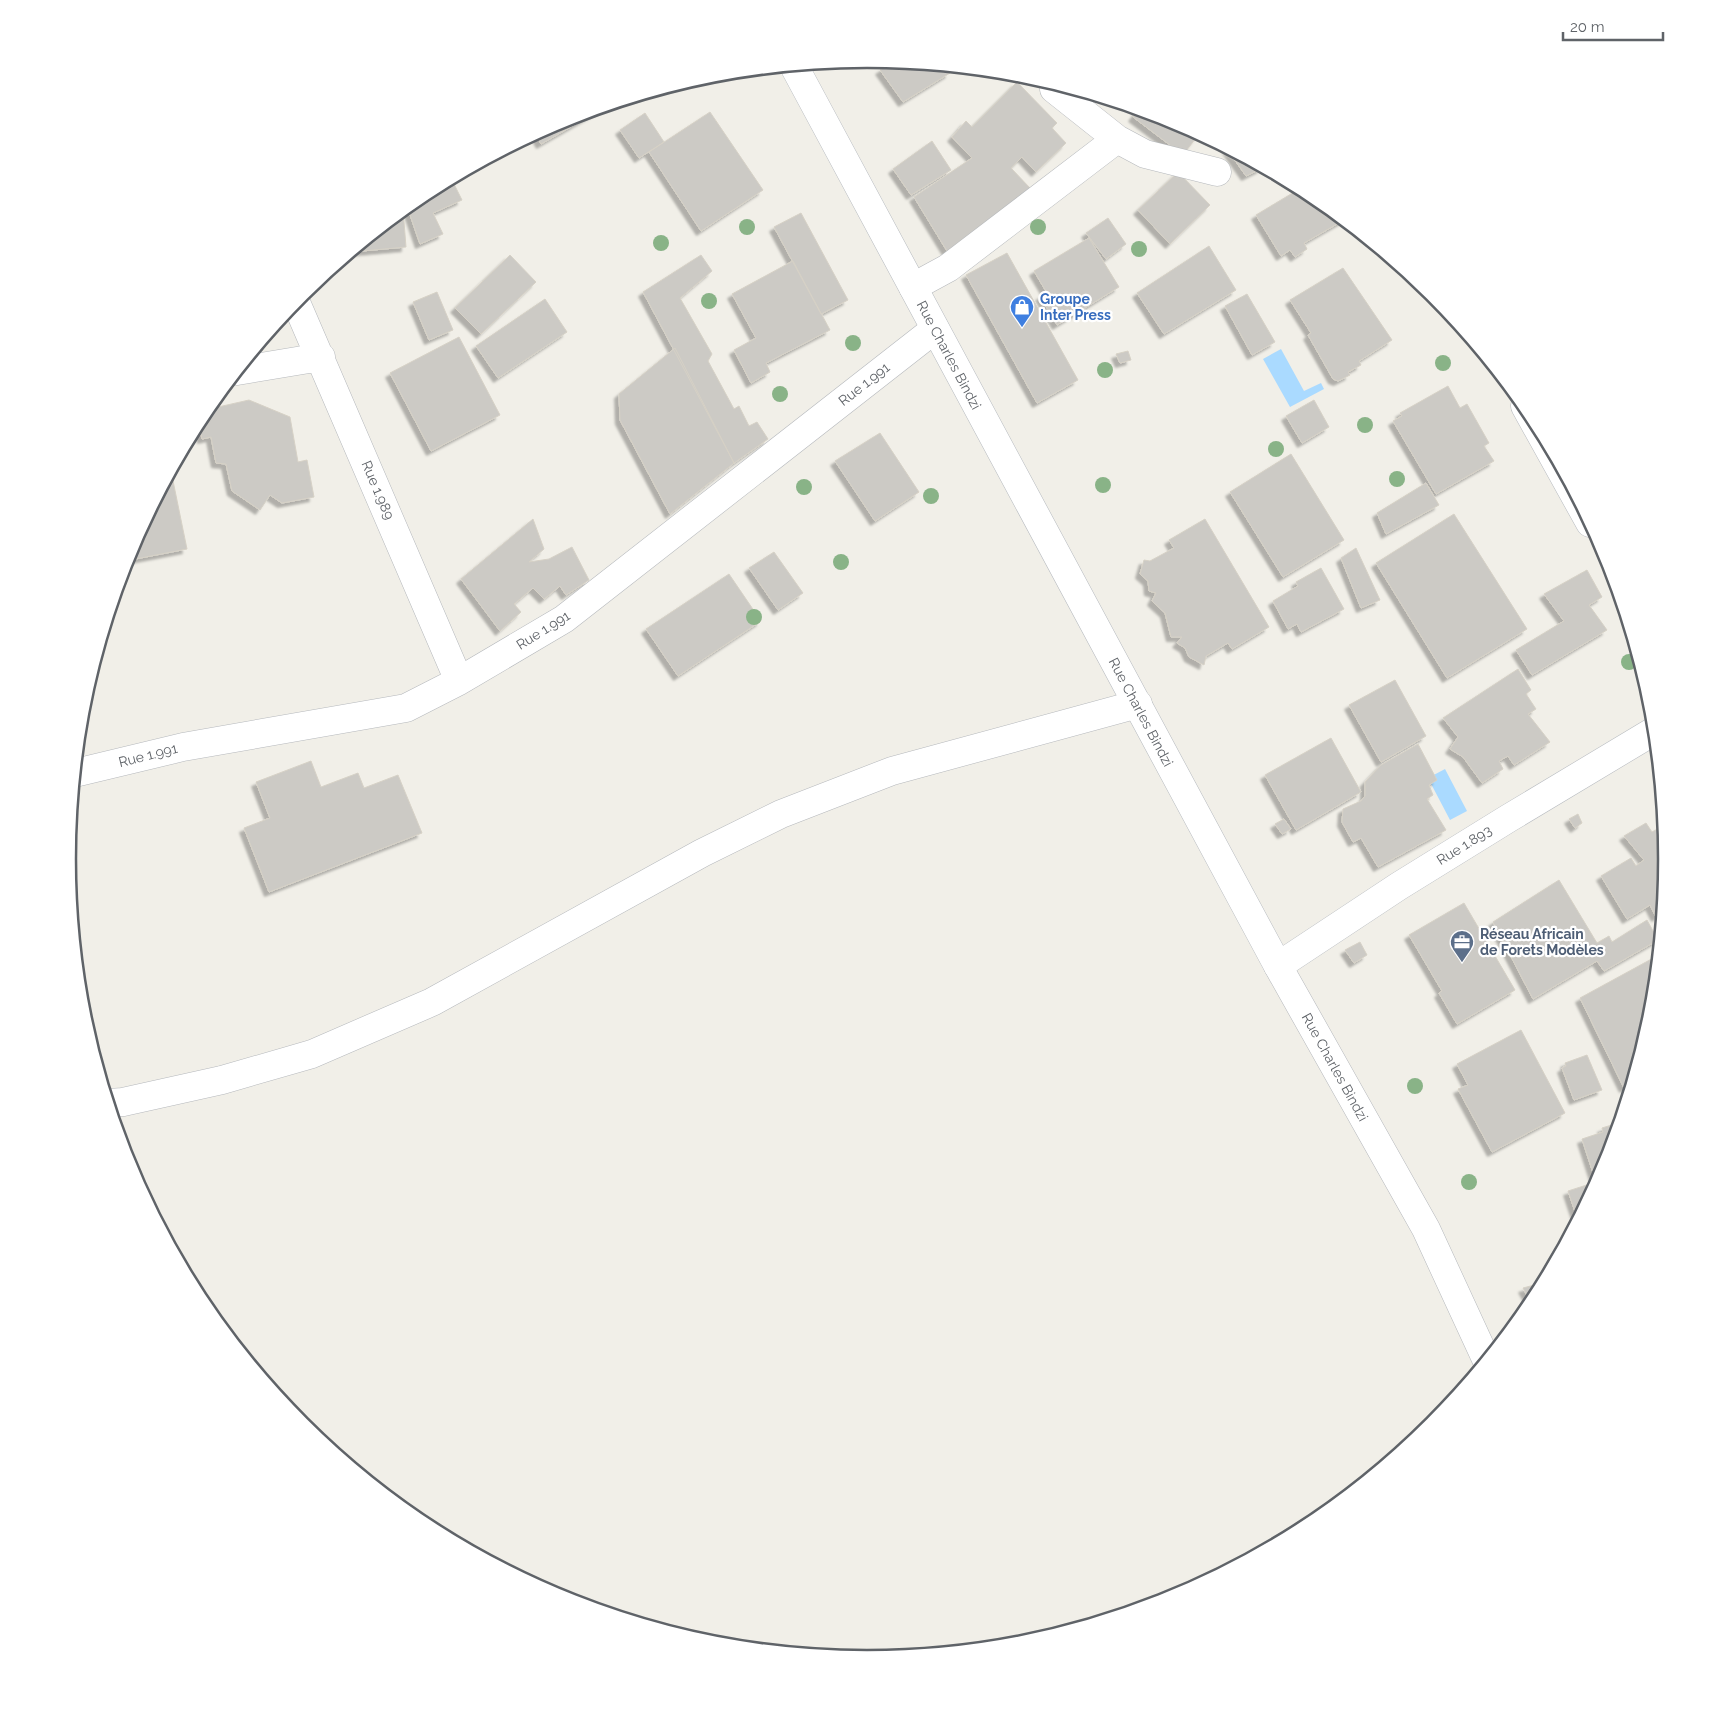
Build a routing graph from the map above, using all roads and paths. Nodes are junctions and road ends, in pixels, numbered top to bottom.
1 (797, 71) edge
2 (1056, 91) edge
3 (1117, 139) junction
4 (1216, 172) dead end
5 (913, 287) junction
6 (299, 308) edge
7 (935, 329) junction
8 (321, 356) junction
9 (245, 370) edge
10 (459, 681) junction
11 (1138, 704) junction
12 (1647, 735) edge
13 (80, 772) edge
14 (1278, 966) junction
15 (114, 1103) edge
16 (1484, 1353) edge

1 - 5 street, Rue Charles Bindzi
2 - 3 street
3 - 4 street
3 - 5 street
5 - 7 street, Rue Charles Bindzi
6 - 8 street, Rue 1.989
7 - 10 street, Rue 1.991
7 - 11 street, Rue Charles Bindzi
8 - 9 street
8 - 10 street, Rue 1.989
10 - 13 street, Rue 1.991
11 - 14 street, Rue Charles Bindzi
11 - 15 street
12 - 14 street, Rue 1.893
14 - 16 street, Rue Charles Bindzi

